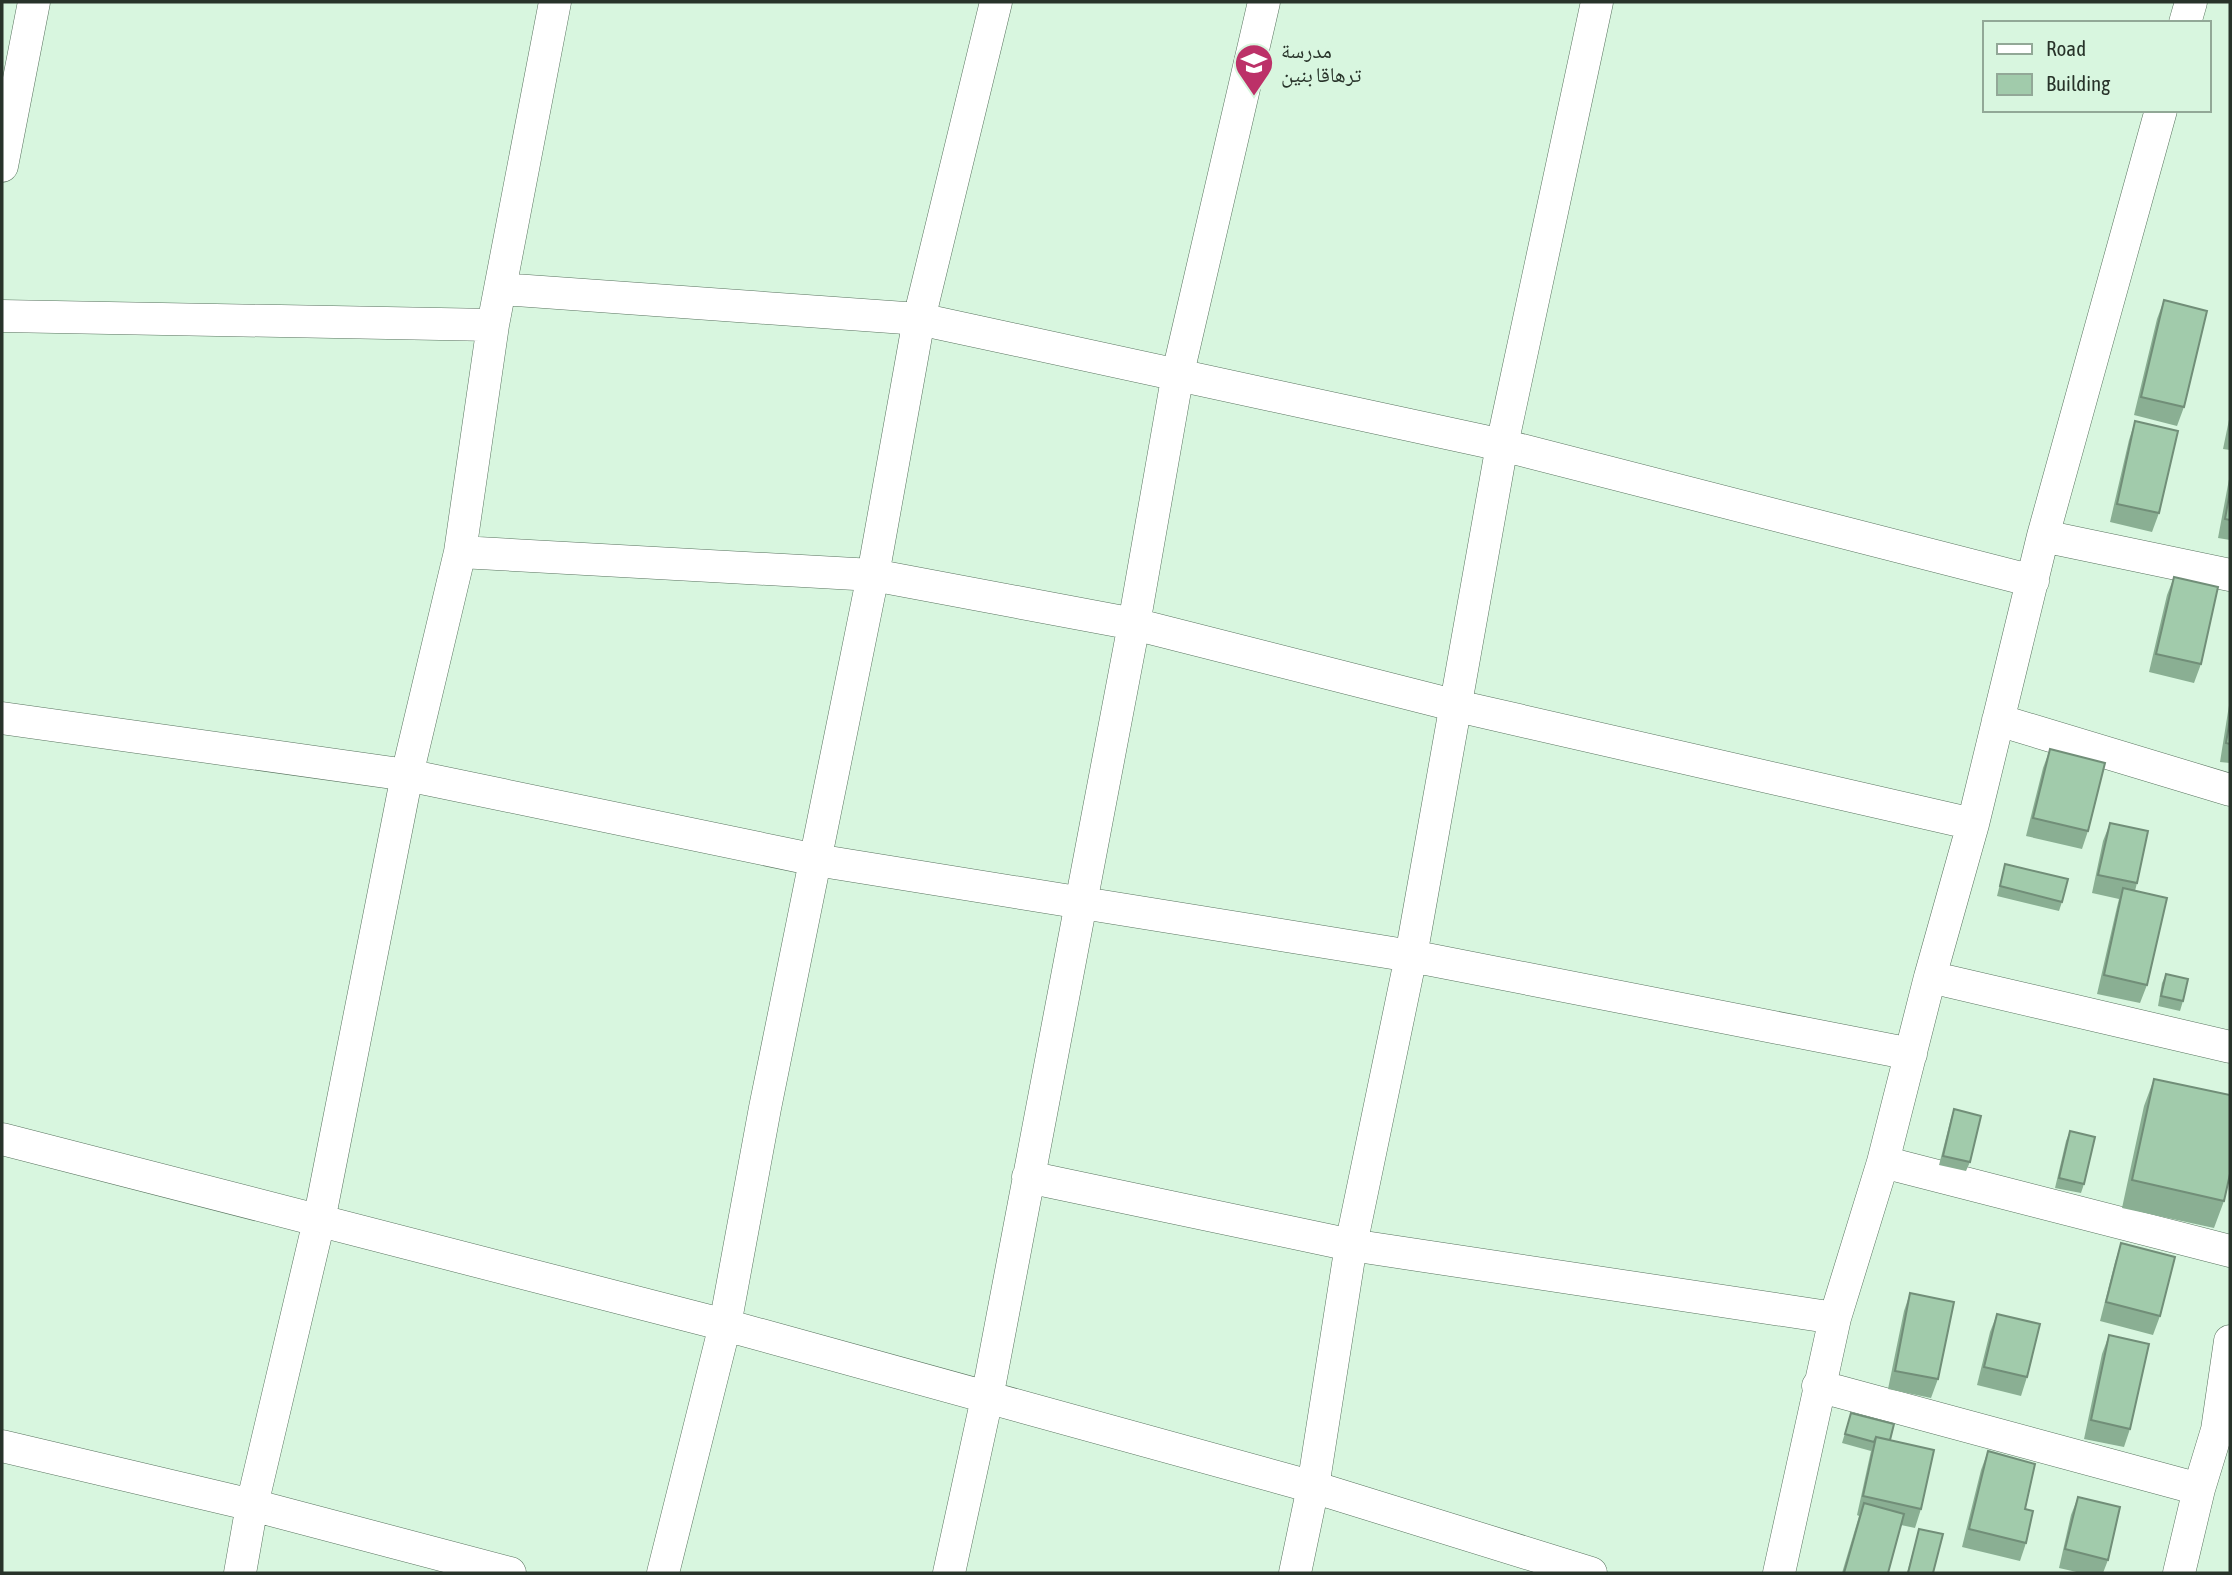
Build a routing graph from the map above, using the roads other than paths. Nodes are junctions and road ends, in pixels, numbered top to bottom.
1 (34, 2) edge
2 (555, 2) edge
3 (996, 2) edge
4 (1264, 2) edge
5 (1597, 2) edge
6 (2191, 2) edge
7 (2186, 21) edge
8 (2160, 112) edge
9 (2, 166) edge
10 (501, 289) junction
11 (2, 316) edge
12 (919, 319) junction
13 (493, 325) junction
14 (1178, 373) junction
15 (1502, 445) junction
16 (2043, 537) junction
17 (460, 552) junction
18 (873, 575) junction
19 (2230, 575) edge
20 (2033, 582) junction
21 (1134, 624) junction
22 (1457, 706) junction
23 (2, 718) edge
24 (1998, 720) junction
25 (407, 775) junction
26 (2230, 790) edge
27 (1973, 824) junction
28 (816, 860) junction
29 (1079, 904) junction
30 (1411, 956) junction
31 (1930, 977) junction
32 (2230, 1047) edge
33 (1911, 1054) junction
34 (2, 1139) edge
35 (1882, 1162) junction
36 (1028, 1177) junction
37 (319, 1222) junction
38 (1351, 1245) junction
39 (2230, 1251) edge
40 (1835, 1318) junction
41 (725, 1325) junction
42 (2230, 1340) edge
43 (1818, 1386) junction
44 (987, 1398) junction
45 (2224, 1432) edge
46 (2, 1446) edge
47 (1313, 1487) junction
48 (2199, 1489) junction
49 (252, 1505) junction
50 (240, 1573) edge
51 (510, 1573) edge
52 (663, 1573) edge
53 (949, 1573) edge
54 (1295, 1573) edge
55 (1591, 1573) edge
56 (1779, 1573) edge
57 (2179, 1573) edge

1 - 9 street
2 - 10 street
3 - 12 street
4 - 14 street
5 - 15 street
6 - 7 street
8 - 16 street
10 - 12 street
10 - 13 street
11 - 13 street
12 - 14 street
12 - 18 street
13 - 17 street
14 - 15 street
14 - 21 street
15 - 20 street
15 - 22 street
16 - 19 street
16 - 20 street
17 - 18 street
17 - 25 street
18 - 21 street
18 - 28 street
20 - 24 street
21 - 22 street
21 - 29 street
22 - 27 street
22 - 30 street
23 - 25 street
24 - 26 street
24 - 27 street
25 - 28 street
25 - 37 street
27 - 31 street
28 - 29 street
28 - 41 street
29 - 30 street
29 - 36 street
30 - 33 street
30 - 38 street
31 - 32 street
31 - 33 street
33 - 35 street
34 - 37 street
35 - 39 street
35 - 40 street
36 - 38 street
36 - 44 street
37 - 41 street
37 - 49 street
38 - 40 street
38 - 47 street
40 - 43 street
41 - 44 street
41 - 52 street
42 - 45 street
43 - 48 street
43 - 56 street
44 - 47 street
44 - 53 street
45 - 48 street
46 - 49 street
47 - 54 street
47 - 55 street
48 - 57 street
49 - 50 street
49 - 51 street

